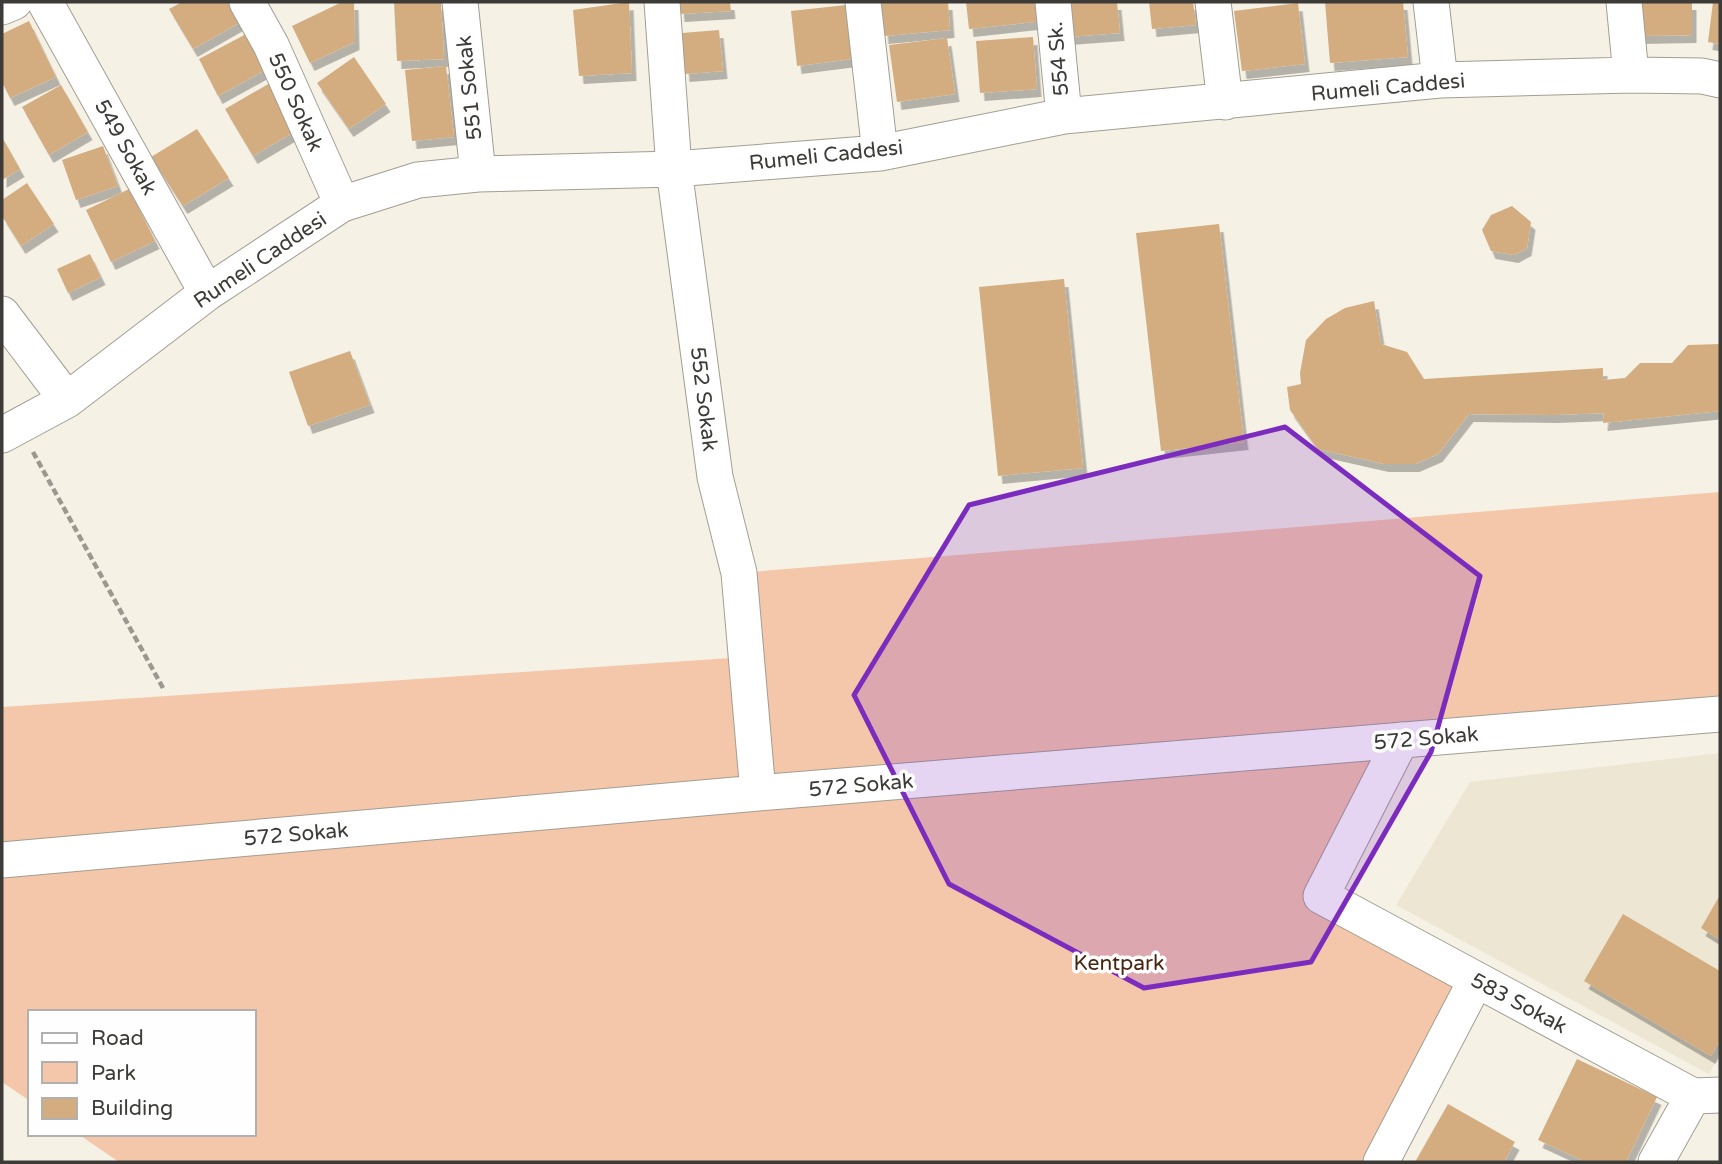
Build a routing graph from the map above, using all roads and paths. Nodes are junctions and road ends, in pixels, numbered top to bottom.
1 (14, 2) edge
2 (45, 2) edge
3 (247, 2) edge
4 (460, 2) edge
5 (662, 2) edge
6 (863, 2) edge
7 (1053, 2) edge
8 (1213, 2) edge
9 (1431, 2) edge
10 (1624, 2) edge
11 (2, 6) edge
12 (1630, 75) junction
13 (1440, 80) junction
14 (1720, 80) edge
15 (1225, 102) junction
16 (1063, 116) junction
17 (880, 153) junction
18 (674, 169) junction
19 (478, 174) junction
20 (342, 204) junction
21 (207, 293) junction
22 (2, 314) edge
23 (67, 400) junction
24 (16, 441) edge
25 (163, 688) dead end
26 (1720, 714) edge
27 (1401, 740) junction
28 (758, 793) junction
29 (2, 860) edge
30 (1476, 980) junction
31 (1707, 1096) edge
32 (1381, 1162) edge
33 (1656, 1162) edge

1 - 11 street
2 - 21 street, 549 Sokak
3 - 20 street, 550 Sokak
4 - 19 street, 551 Sokak
5 - 18 street, 552 Sokak
6 - 17 street
7 - 16 street, 554 Sk.
8 - 15 street
9 - 13 street
10 - 12 street
12 - 13 street, Rumeli Caddesi
12 - 14 street, Rumeli Caddesi
13 - 15 street, Rumeli Caddesi
15 - 16 street, Rumeli Caddesi
16 - 17 street, Rumeli Caddesi
17 - 18 street, Rumeli Caddesi
18 - 19 street, Rumeli Caddesi
18 - 28 street, 552 Sokak
19 - 20 street, Rumeli Caddesi
20 - 21 street, Rumeli Caddesi
21 - 23 street, Rumeli Caddesi
22 - 23 street
23 - 24 street, Rumeli Caddesi
24 - 25 path
26 - 27 street, 572 Sokak
27 - 28 street, 572 Sokak
27 - 30 street, 583 Sokak
28 - 29 street, 572 Sokak
30 - 31 street, 583 Sokak
30 - 32 street
31 - 33 street

